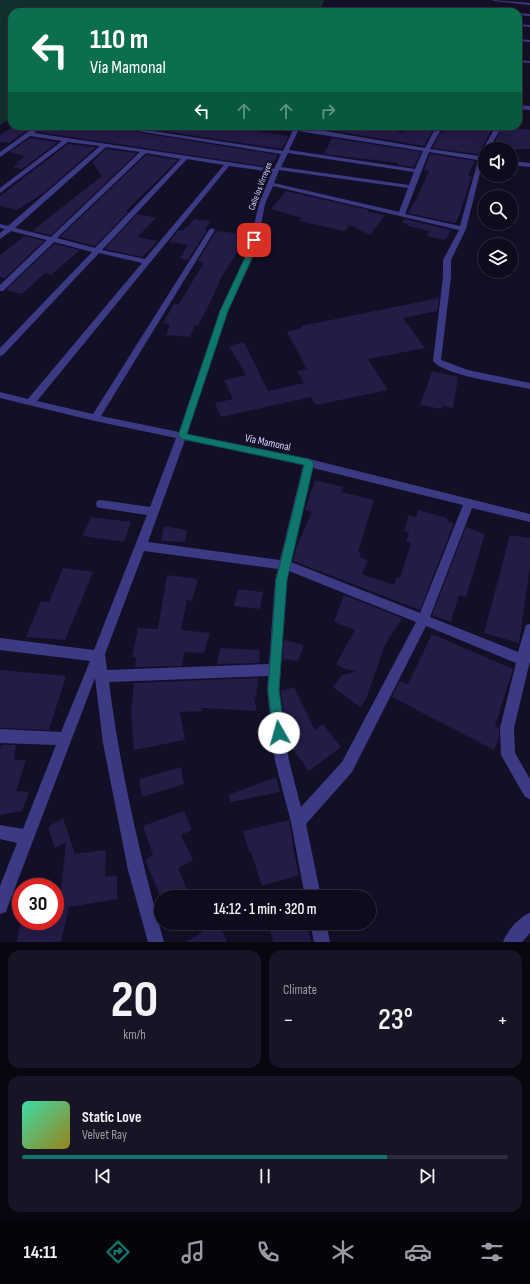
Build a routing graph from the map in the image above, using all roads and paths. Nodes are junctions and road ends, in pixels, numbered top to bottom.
1 (494, 0) edge
2 (530, 4) edge
3 (34, 130) edge
4 (136, 130) edge
5 (296, 130) edge
6 (314, 130) edge
7 (437, 130) edge
8 (497, 130) edge
9 (29, 134) junction
10 (67, 140) junction
11 (490, 142) edge
12 (104, 146) junction
13 (426, 150) junction
14 (144, 152) junction
15 (285, 152) junction
16 (0, 155) edge
17 (185, 158) junction
18 (478, 158) edge
19 (518, 164) edge
20 (227, 165) junction
21 (530, 165) edge
22 (277, 169) junction
23 (419, 171) junction
24 (478, 176) edge
25 (271, 184) junction
26 (411, 187) junction
27 (0, 191) edge
28 (402, 214) junction
29 (0, 226) edge
30 (463, 228) junction
31 (10, 229) junction
32 (212, 230) dead end
33 (0, 237) edge
34 (54, 239) junction
35 (96, 251) junction
36 (147, 262) junction
37 (0, 289) edge
38 (0, 353) edge
39 (530, 386) edge
40 (0, 395) edge
41 (30, 403) junction
42 (96, 418) junction
43 (182, 436) junction
44 (309, 463) junction
45 (469, 503) junction
46 (101, 504) dead end
47 (154, 512) junction
48 (530, 518) edge
49 (141, 546) junction
50 (285, 565) junction
51 (423, 620) junction
52 (530, 629) edge
53 (0, 644) edge
54 (99, 656) junction
55 (524, 660) junction
56 (275, 670) junction
57 (102, 676) junction
58 (0, 736) edge
59 (66, 739) junction
60 (530, 792) edge
61 (298, 822) junction
62 (0, 832) edge
63 (27, 838) junction
64 (312, 890) edge
65 (0, 906) edge
66 (530, 921) edge
67 (319, 930) edge
68 (156, 942) edge
69 (322, 942) edge
70 (511, 942) edge

1 - 2 street
3 - 9 street
4 - 15 street
5 - 15 street, Calle los Virreyes
6 - 13 street
7 - 13 street
8 - 11 street
9 - 10 street
9 - 16 street
10 - 12 street
10 - 27 street
12 - 14 street
12 - 31 street
13 - 18 street
13 - 23 street
14 - 17 street
14 - 34 street
15 - 22 street, Calle los Virreyes
15 - 23 street
17 - 20 street
17 - 35 street
19 - 21 street
20 - 22 street
20 - 36 street
22 - 25 street, Calle los Virreyes
22 - 26 street
23 - 26 street
24 - 30 street
25 - 28 street
25 - 43 street, Calle los Virreyes
26 - 28 street
28 - 30 street
29 - 31 street
30 - 39 street
31 - 33 street
31 - 34 street
32 - 42 street
34 - 35 street
34 - 37 street
35 - 36 street
35 - 38 street
36 - 41 street
40 - 41 street, Vía Mamonal
41 - 42 street, Vía Mamonal
42 - 43 street, Vía Mamonal
43 - 44 street, Vía Mamonal
43 - 47 street, Calle los Virreyes
44 - 45 street, Vía Mamonal
44 - 50 street
45 - 48 street, Vía Mamonal
45 - 51 street
46 - 47 street
47 - 49 street, Calle los Virreyes
49 - 50 street
49 - 54 street, Calle los Virreyes
50 - 51 street
50 - 56 street
51 - 55 street
51 - 61 street
52 - 55 street
53 - 54 street
54 - 57 street
54 - 59 street, Calle los Virreyes
55 - 60 street
56 - 57 street
56 - 61 street
57 - 68 street
58 - 59 street
59 - 63 street, Calle los Virreyes
61 - 64 street
62 - 63 street
63 - 65 street, Calle los Virreyes
66 - 70 street
67 - 69 street

